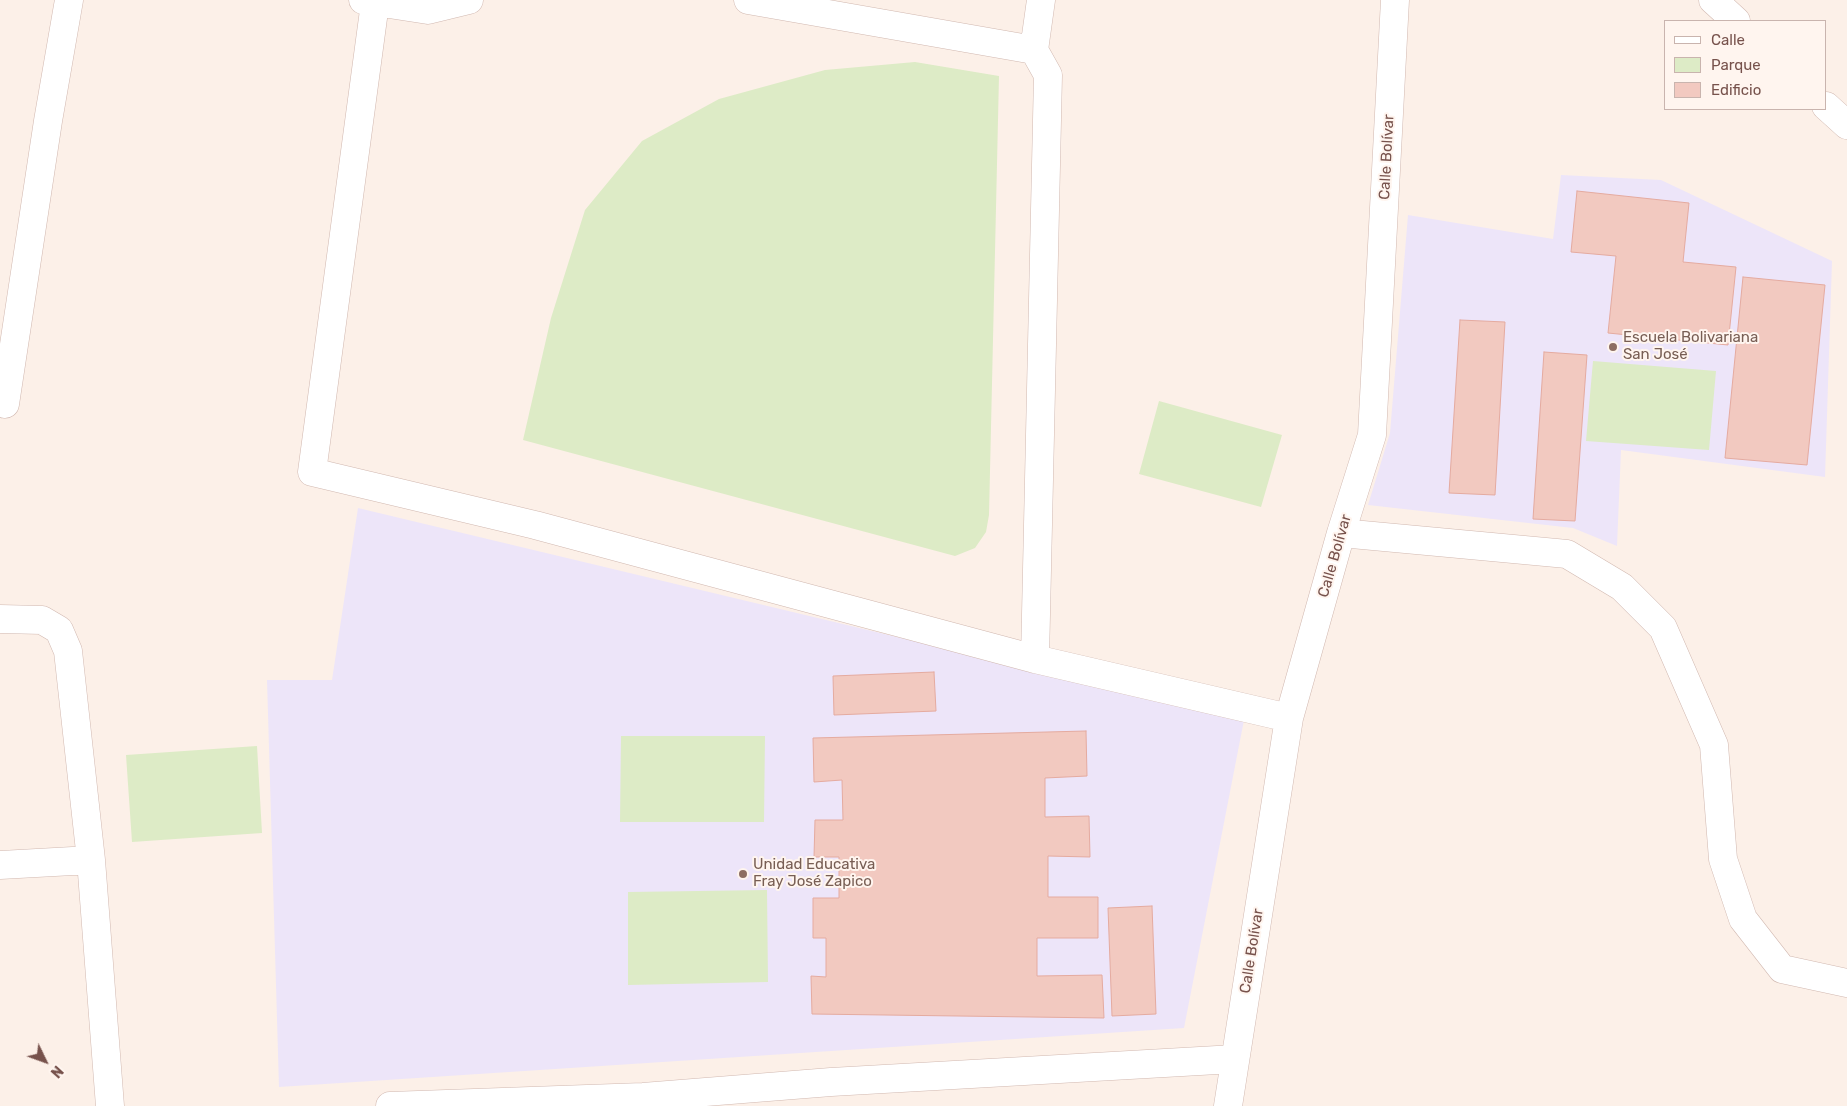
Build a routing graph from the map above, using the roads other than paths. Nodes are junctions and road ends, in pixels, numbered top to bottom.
1 (69, 0) edge
2 (469, 0) edge
3 (748, 0) edge
4 (1041, 0) edge
5 (1395, 0) edge
6 (1713, 0) edge
7 (369, 1) edge
8 (1735, 20) edge
9 (1034, 50) junction
10 (1827, 107) edge
11 (1847, 126) edge
12 (5, 404) dead end
13 (1341, 533) junction
14 (0, 619) edge
15 (1035, 658) junction
16 (1288, 718) junction
17 (91, 860) junction
18 (0, 865) edge
19 (1847, 983) edge
20 (1235, 1058) junction
21 (642, 1101) edge
22 (110, 1106) edge
23 (390, 1106) edge
24 (1228, 1106) edge

1 - 12 street
2 - 7 street
3 - 9 street
4 - 9 street
5 - 13 street, Calle Bolívar
6 - 8 street
7 - 15 street
9 - 15 street
10 - 11 street
13 - 16 street, Calle Bolívar
13 - 19 street
14 - 17 street
15 - 16 street
16 - 20 street, Calle Bolívar
17 - 18 street
17 - 22 street
20 - 21 street
20 - 24 street, Calle Bolívar
21 - 23 street

